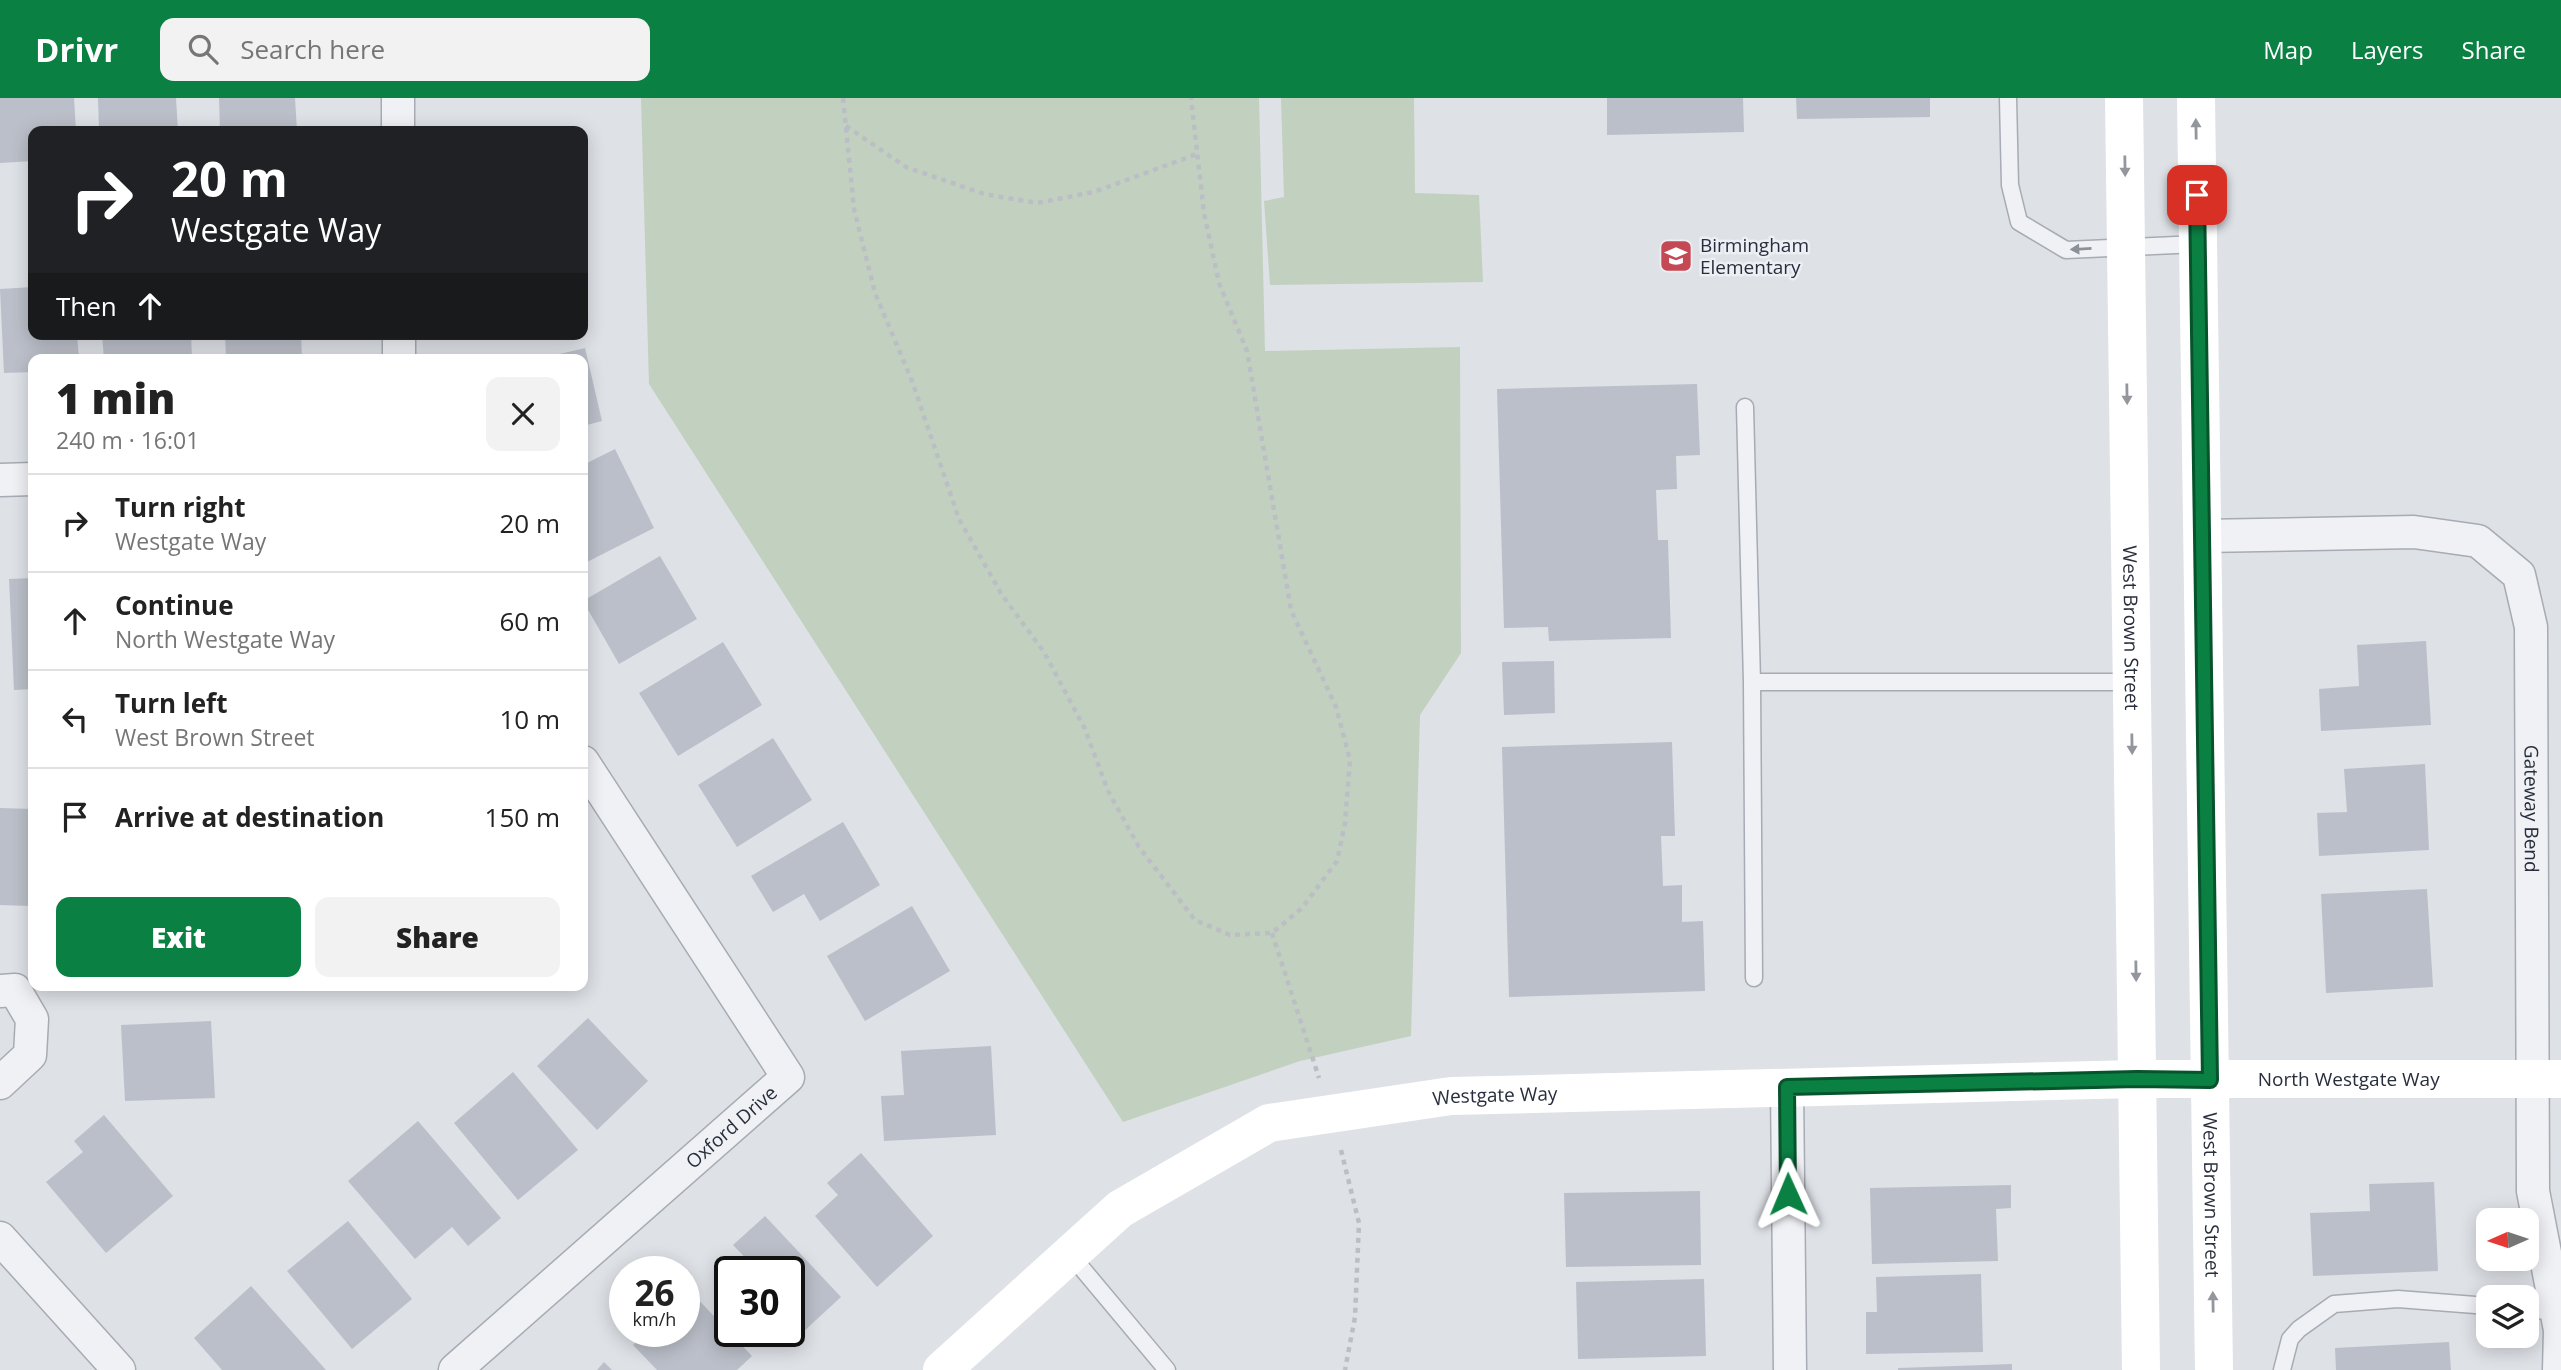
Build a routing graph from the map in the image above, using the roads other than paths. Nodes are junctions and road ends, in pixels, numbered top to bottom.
1 (398, 98) edge
2 (2008, 98) edge
3 (2124, 98) edge
4 (2196, 98) edge
5 (398, 126) edge
6 (2198, 244) junction
7 (2126, 247) junction
8 (1745, 407) dead end
9 (28, 479) edge
10 (0, 480) edge
11 (2203, 536) junction
12 (1752, 682) junction
13 (2132, 682) junction
14 (588, 770) edge
15 (1754, 978) dead end
16 (0, 991) edge
17 (2137, 1079) junction
18 (2547, 1079) edge
19 (2210, 1080) junction
20 (0, 1083) edge
21 (1787, 1087) junction
22 (0, 1238) edge
23 (1070, 1254) junction
24 (2476, 1305) edge
25 (2542, 1310) edge
26 (119, 1370) edge
27 (455, 1370) edge
28 (942, 1370) edge
29 (1167, 1370) edge
30 (1790, 1370) edge
31 (2141, 1370) edge
32 (2214, 1370) edge
33 (2282, 1370) edge
34 (2559, 1370) edge

1 - 5 street
7 -> 2 lane
3 -> 7 main road, West Brown Street
6 -> 4 main road, West Brown Street
6 - 7 lane
6 - 11 main road, West Brown Street
7 -> 13 main road, West Brown Street
8 - 12 lane
9 - 10 street
11 - 18 street, Gateway Bend
11 - 19 main road, West Brown Street
12 - 13 lane
12 - 15 lane
13 -> 17 main road, West Brown Street
14 - 27 street, Oxford Drive
16 - 20 street
17 - 19 main road, North Westgate Way
17 - 21 main road, Westgate Way
17 - 31 main road, West Brown Street
18 - 19 main road, North Westgate Way
18 - 25 street, Gateway Bend
32 -> 19 main road, West Brown Street
21 - 23 main road, Westgate Way
21 - 30 street
22 - 26 street
23 - 28 main road, Westgate Way
23 - 29 lane
24 - 33 lane
25 - 34 street, Gateway Bend

